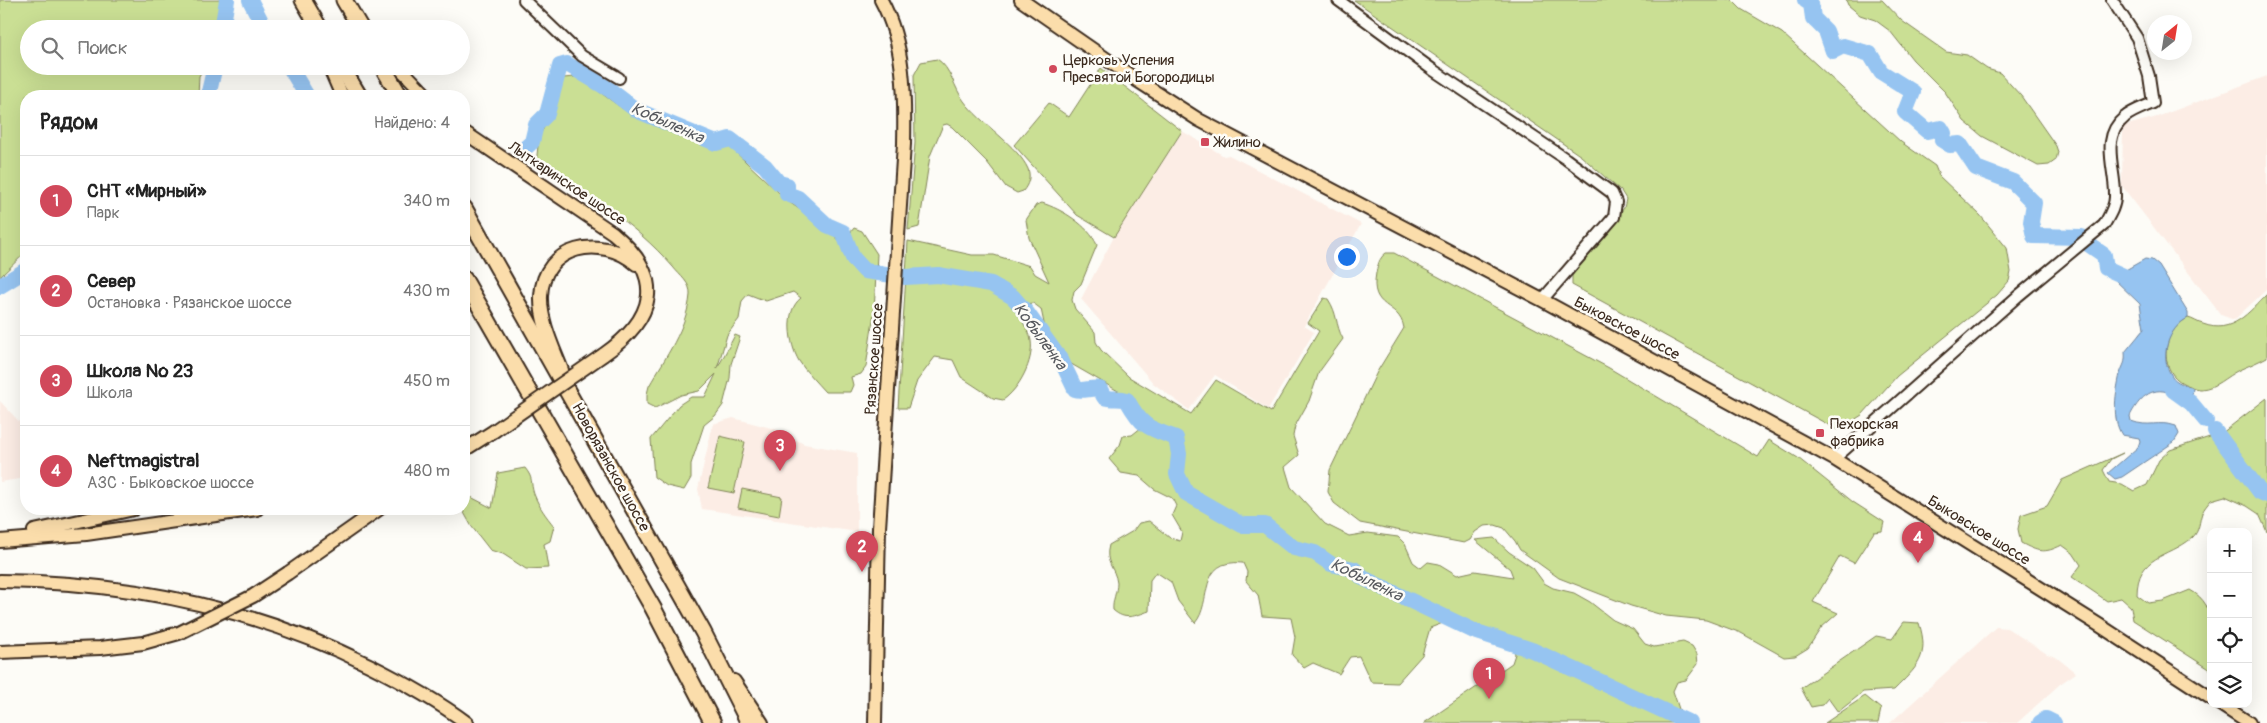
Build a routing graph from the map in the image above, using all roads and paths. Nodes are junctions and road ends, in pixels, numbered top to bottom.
1 (344, 0) edge
2 (524, 0) edge
3 (1021, 0) edge
4 (1338, 0) edge
5 (2112, 0) edge
6 (304, 2) edge
7 (885, 3) edge
8 (311, 20) edge
9 (315, 20) edge
10 (356, 20) edge
11 (332, 75) edge
12 (346, 75) edge
13 (387, 75) edge
14 (407, 75) edge
15 (619, 78) dead end
16 (339, 90) edge
17 (355, 90) edge
18 (396, 90) edge
19 (421, 90) edge
20 (470, 136) edge
21 (470, 219) edge
22 (643, 271) junction
23 (470, 289) edge
24 (1542, 300) junction
25 (569, 392) junction
26 (470, 446) edge
27 (1834, 459) junction
28 (108, 515) edge
29 (216, 515) edge
30 (370, 515) edge
31 (0, 540) edge
32 (0, 581) edge
33 (703, 632) junction
34 (25, 651) junction
35 (0, 652) edge
36 (0, 657) edge
37 (2207, 695) edge
38 (2226, 708) edge
39 (467, 723) edge
40 (713, 723) edge
41 (749, 723) edge
42 (762, 723) edge
43 (875, 723) edge
44 (2249, 723) edge

1 - 10 highway
2 - 15 street
3 - 24 main road, Быковское шоссе
4 - 24 street
5 - 27 street
6 - 8 main road
6 - 9 highway
7 - 43 main road, Рязанское шоссе
11 - 16 main road
12 - 17 highway
13 - 18 highway
14 - 19 main road
20 - 22 main road, Лыткаринское шоссе
21 - 25 highway, Новорязанское шоссе
22 - 25 main road
22 - 26 main road, Лыткаринское шоссе, bridge
23 - 40 highway
24 - 27 main road, Быковское шоссе
25 - 33 highway, Новорязанское шоссе
27 - 37 main road, Быковское шоссе
28 - 31 main road
29 - 31 main road
30 - 34 main road, bridge
32 - 39 main road
33 - 41 highway
33 - 42 main road, Новорязанское шоссе
34 - 35 main road
34 - 36 street
38 - 44 main road

